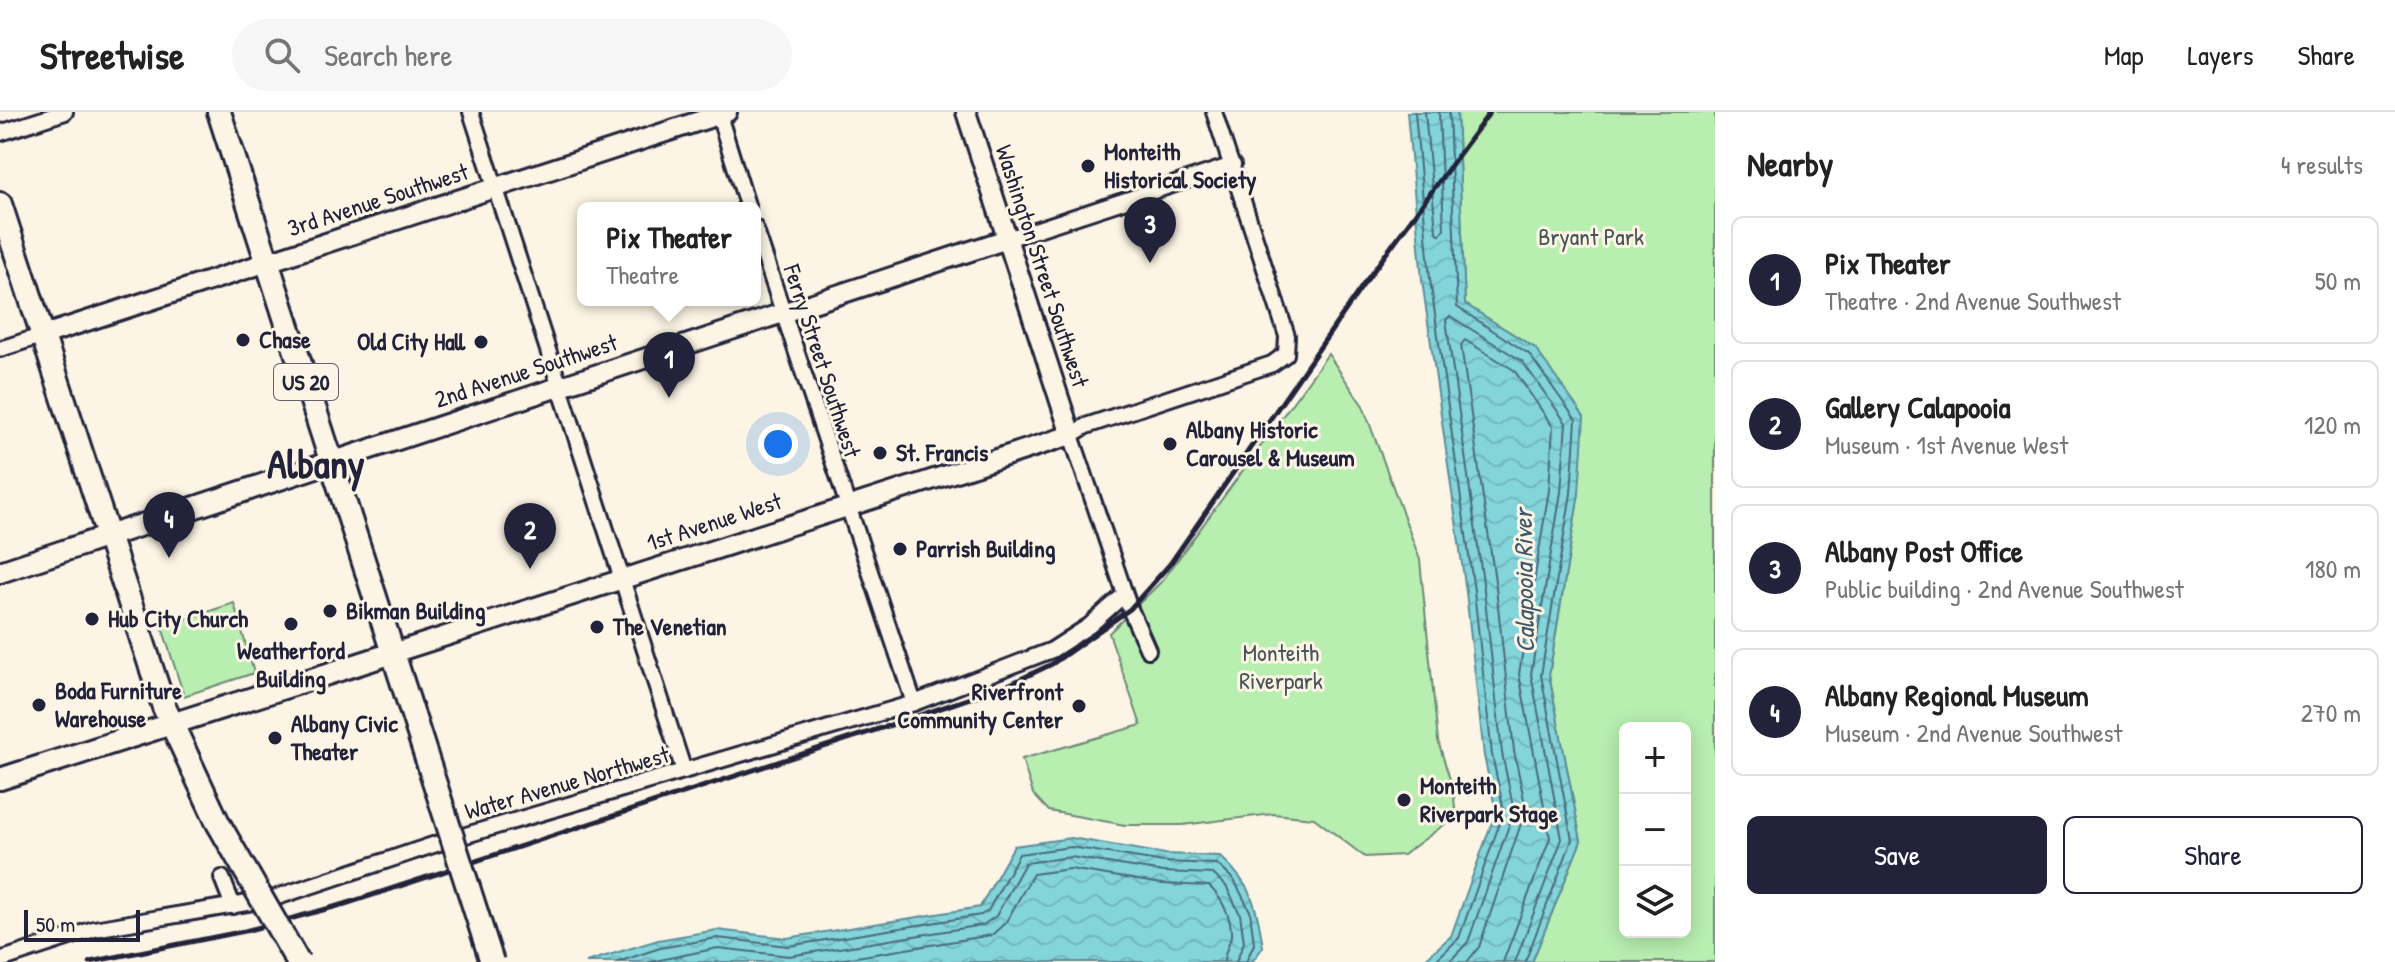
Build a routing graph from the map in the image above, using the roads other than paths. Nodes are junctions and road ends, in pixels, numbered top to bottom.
1 (65, 112) edge
2 (219, 112) edge
3 (471, 112) edge
4 (966, 112) edge
5 (1214, 112) edge
6 (722, 113) edge
7 (0, 133) edge
8 (1233, 165) junction
9 (496, 186) junction
10 (746, 202) edge
11 (0, 204) edge
12 (1007, 239) junction
13 (761, 246) edge
14 (268, 261) junction
15 (784, 313) junction
16 (44, 335) junction
17 (0, 349) edge
18 (561, 387) junction
19 (1071, 435) junction
20 (331, 462) junction
21 (847, 507) junction
22 (108, 537) junction
23 (0, 572) edge
24 (623, 579) junction
25 (1125, 594) junction
26 (1148, 650) dead end
27 (393, 653) junction
28 (914, 703) junction
29 (171, 725) junction
30 (684, 771) junction
31 (0, 779) edge
32 (222, 878) dead end
33 (233, 906) junction
34 (0, 960) edge
35 (298, 962) edge
36 (492, 962) edge

1 - 7 street
2 - 14 highway, US 20
3 - 9 street
4 - 12 street, Washington Street Southwest
5 - 8 street
6 - 9 street, 3rd Avenue Southwest
6 - 10 street
8 - 12 street, 2nd Avenue Southwest
8 - 19 street, 1st Avenue West
9 - 14 street, 3rd Avenue Southwest
9 - 18 street
11 - 16 highway
12 - 15 street, 2nd Avenue Southwest
12 - 19 street, Washington Street Southwest
13 - 15 street, Ferry Street Southwest
14 - 16 street, 3rd Avenue Southwest
14 - 20 highway, US 20
15 - 18 street, 2nd Avenue Southwest
15 - 21 street, Ferry Street Southwest
16 - 17 street
16 - 22 highway
18 - 20 street, 2nd Avenue Southwest
18 - 24 street
19 - 21 street, 1st Avenue West
19 - 25 street
20 - 22 main road, 2nd Avenue Southwest
20 - 27 highway, US 20
21 - 24 street, 1st Avenue West
21 - 28 street, Ferry Street Southwest
22 - 23 main road, 2nd Avenue Southwest
22 - 29 highway
24 - 27 street, 1st Avenue West
24 - 30 street
25 - 26 street
25 - 28 street, Water Avenue Northwest
27 - 29 main road, 1st Avenue West
27 - 36 highway, US 20, bridge
28 - 30 street, Water Avenue Northwest
29 - 31 main road, 1st Avenue West
29 - 35 highway, bridge
30 - 33 street, Water Avenue Northwest
32 - 33 street
33 - 34 street, Water Avenue Northwest

